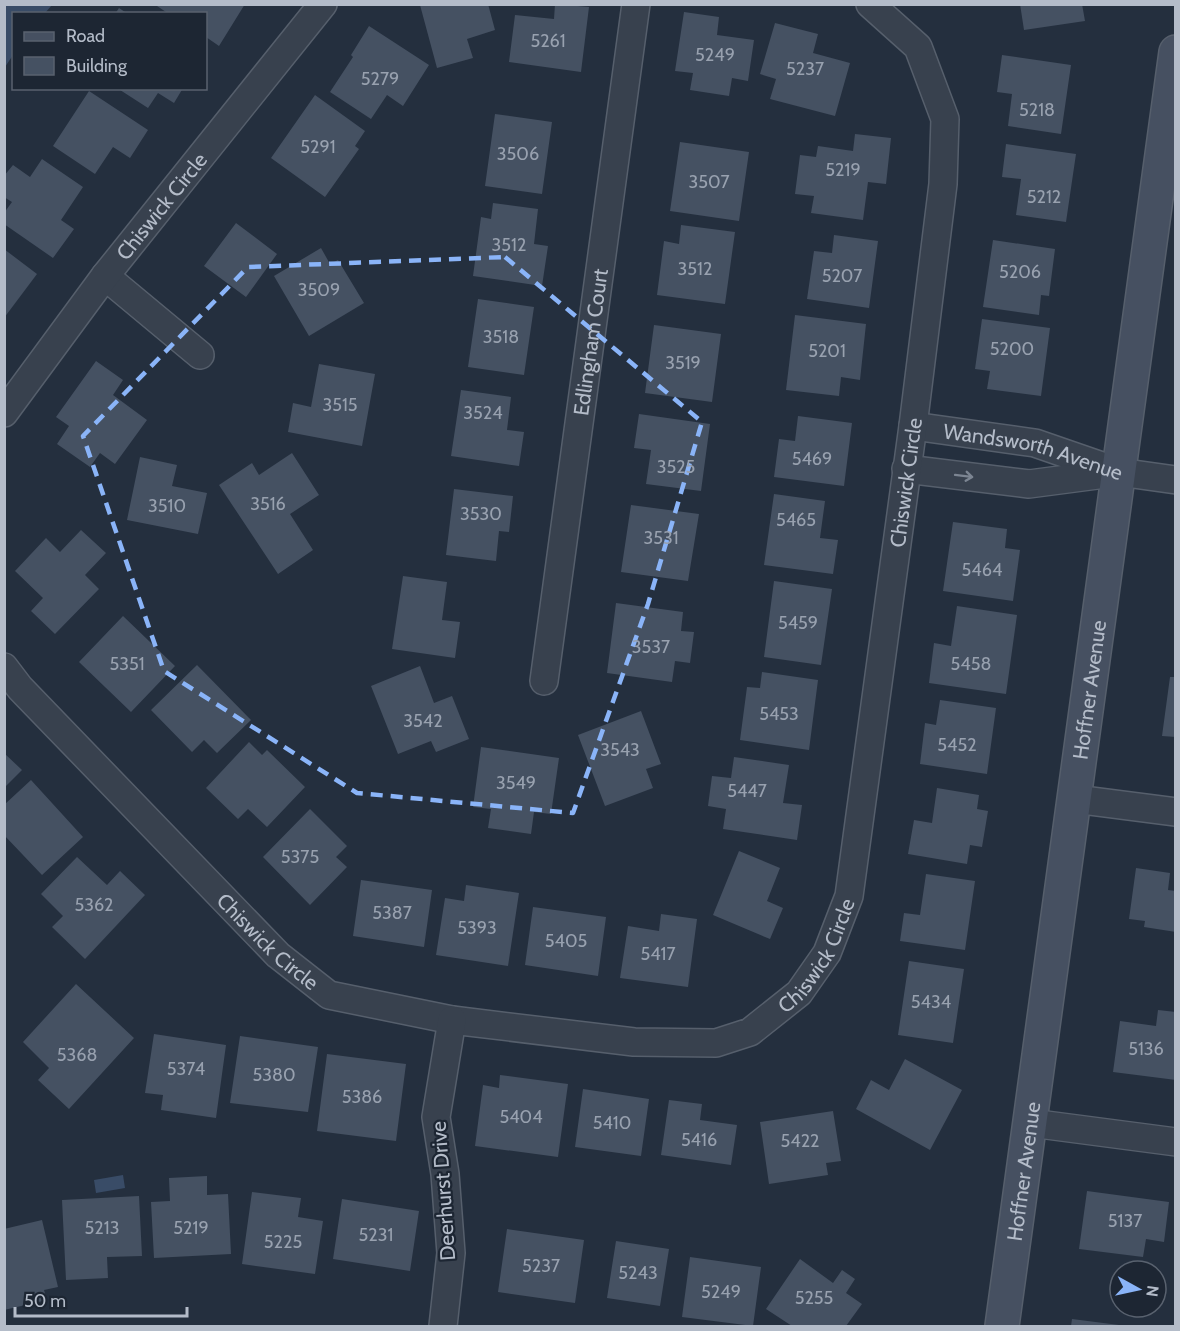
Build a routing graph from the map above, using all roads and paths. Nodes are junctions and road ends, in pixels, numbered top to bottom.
1 (323, 4) edge
2 (636, 4) edge
3 (870, 4) edge
4 (1176, 52) edge
5 (1169, 155) edge
6 (105, 276) junction
7 (200, 356) dead end
8 (4, 413) edge
9 (913, 426) junction
10 (906, 469) junction
11 (1119, 472) junction
12 (1176, 480) edge
13 (4, 666) edge
14 (544, 681) dead end
15 (1075, 799) junction
16 (1176, 812) edge
17 (452, 1020) junction
18 (1031, 1123) junction
19 (1176, 1142) edge
20 (443, 1326) edge
21 (1002, 1326) edge

1 - 6 street, Chiswick Circle
2 - 14 street, Edlingham Court
3 - 9 street, Chiswick Circle
4 - 5 main road, Hoffner Avenue
5 - 11 main road, Hoffner Avenue
6 - 7 street
6 - 8 street, Chiswick Circle
9 - 10 street, Chiswick Circle
9 - 11 street, Wandsworth Avenue
10 -> 11 street, Wandsworth Avenue
10 - 17 street, Chiswick Circle
11 - 12 street
11 - 15 main road, Hoffner Avenue
13 - 17 street, Chiswick Circle
15 - 16 street
15 - 18 main road, Hoffner Avenue
17 - 20 street, Deerhurst Drive
18 - 19 street
18 - 21 main road, Hoffner Avenue

